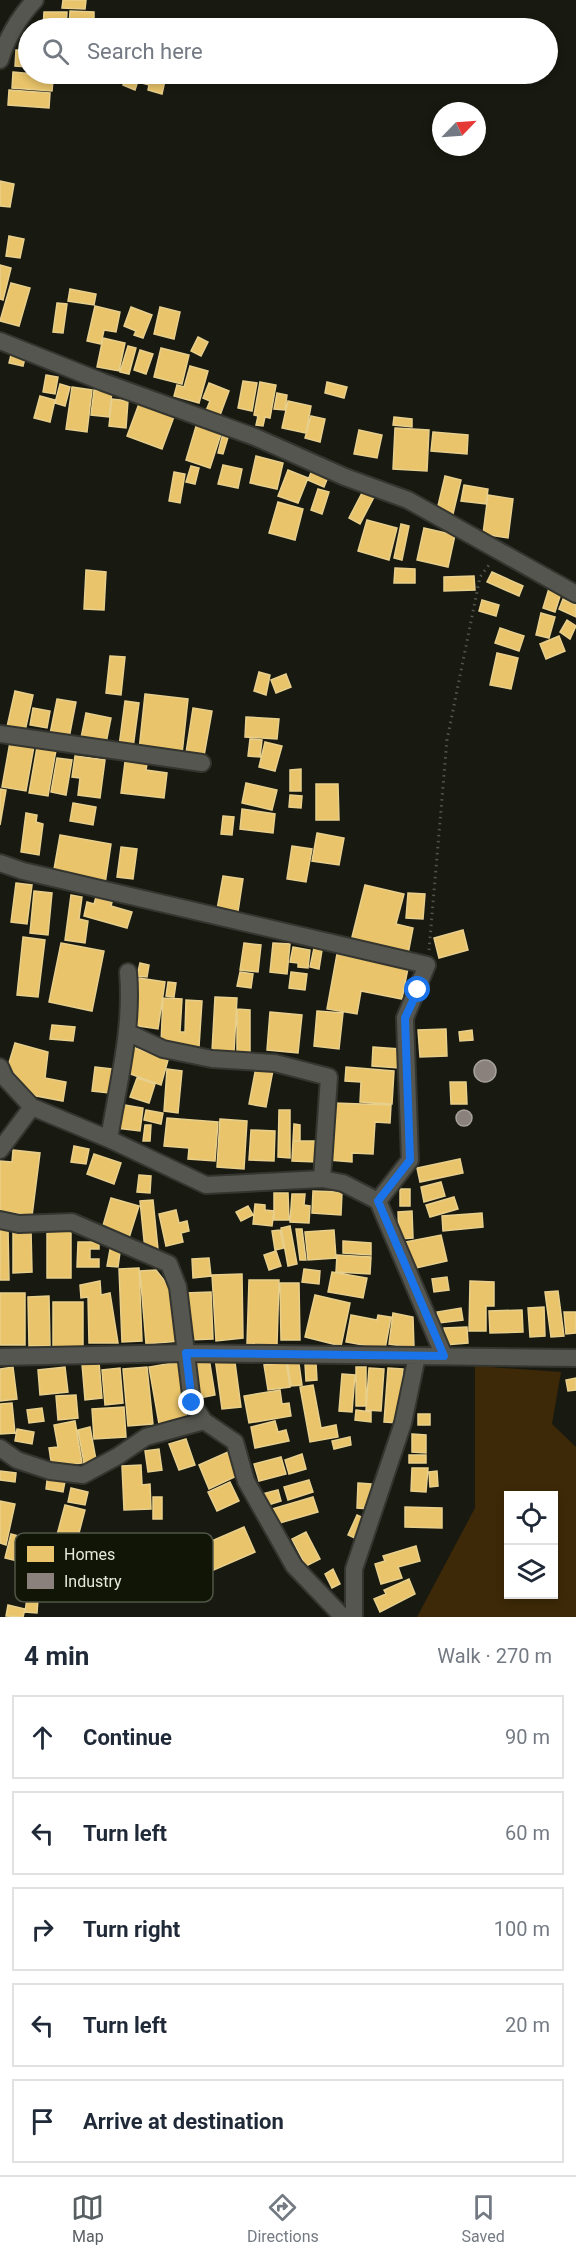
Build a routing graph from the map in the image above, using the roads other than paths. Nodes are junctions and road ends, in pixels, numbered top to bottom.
1 (35, 0) edge
2 (21, 18) edge
3 (18, 23) edge
4 (0, 60) edge
5 (0, 341) edge
6 (576, 594) edge
7 (0, 734) edge
8 (202, 763) dead end
9 (0, 863) edge
10 (128, 972) dead end
11 (127, 1032) junction
12 (0, 1067) edge
13 (32, 1107) junction
14 (109, 1139) junction
15 (0, 1150) edge
16 (322, 1179) junction
17 (378, 1201) junction
18 (0, 1220) edge
19 (186, 1353) junction
20 (417, 1356) junction
21 (444, 1356) junction
22 (0, 1357) edge
23 (576, 1358) edge
24 (204, 1420) junction
25 (0, 1448) edge
26 (343, 1617) edge
27 (354, 1617) edge

1 - 2 street
3 - 4 street
5 - 6 street
7 - 8 street
9 - 17 street
10 - 11 street
11 - 14 street
11 - 16 street
12 - 13 street
13 - 14 street
13 - 15 street
14 - 16 street
16 - 17 street
17 - 21 street
18 - 19 street
19 - 20 street
19 - 22 street
19 - 24 street
20 - 21 street
20 - 27 street
21 - 23 street
24 - 25 street
24 - 26 street

